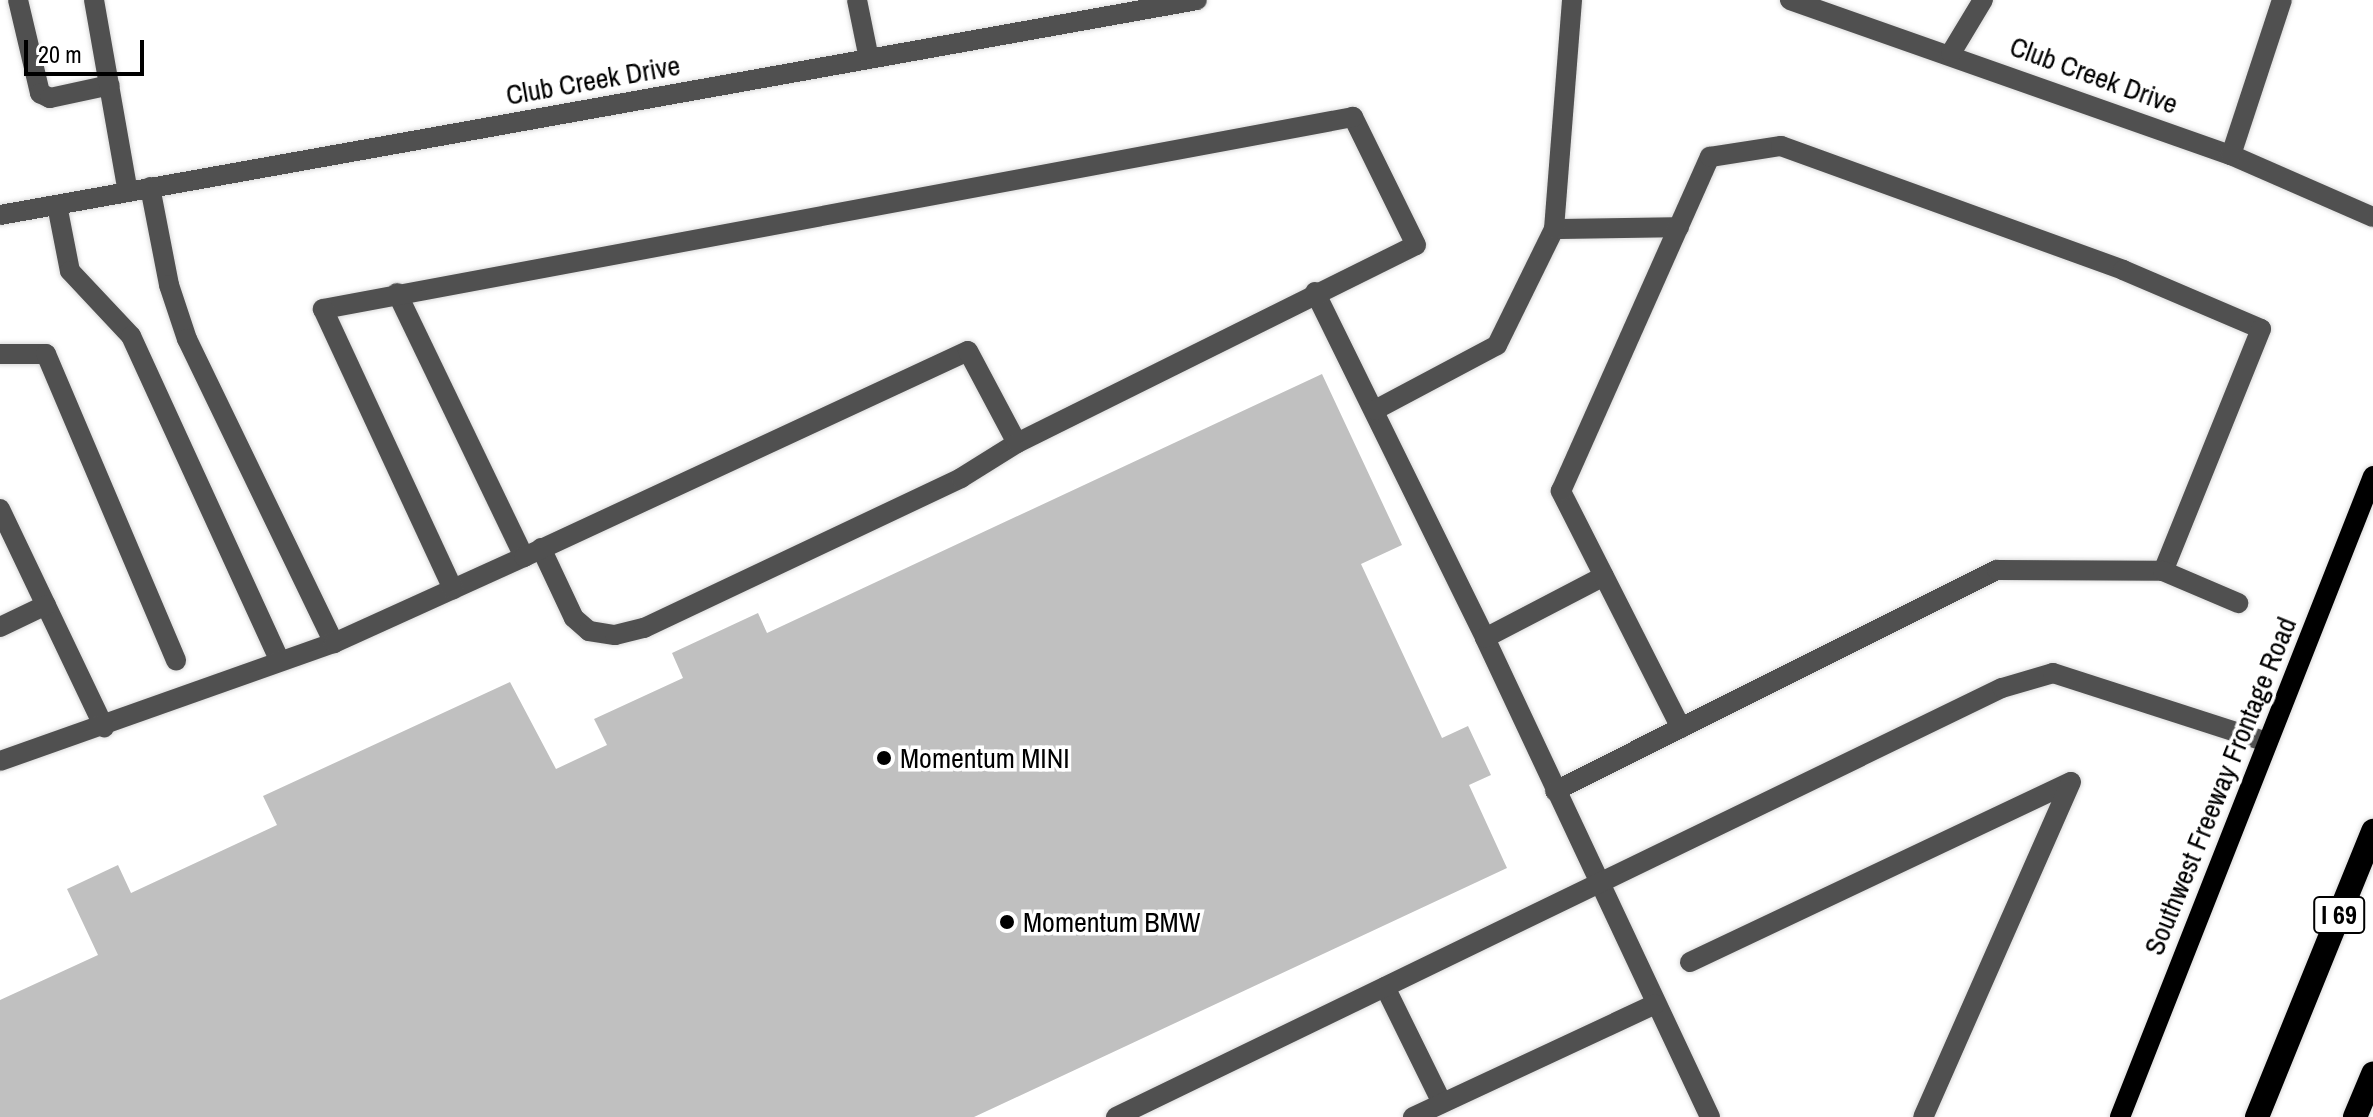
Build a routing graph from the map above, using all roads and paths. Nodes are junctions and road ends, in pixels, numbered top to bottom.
1 (18, 0) edge
2 (94, 0) edge
3 (857, 0) edge
4 (1197, 0) edge
5 (1572, 0) edge
6 (1790, 0) edge
7 (1983, 0) edge
8 (2282, 0) edge
9 (1951, 53) junction
10 (869, 59) junction
11 (110, 85) junction
12 (2231, 155) junction
13 (150, 187) junction
14 (128, 192) junction
15 (57, 205) junction
16 (0, 215) edge
17 (2373, 217) edge
18 (1679, 227) junction
19 (1554, 229) junction
20 (1315, 292) junction
21 (397, 293) junction
22 (0, 354) edge
23 (1375, 410) junction
24 (1017, 443) junction
25 (2373, 476) edge
26 (0, 509) edge
27 (533, 553) junction
28 (2163, 571) junction
29 (1604, 576) junction
30 (453, 589) junction
31 (2238, 603) dead end
32 (46, 605) junction
33 (0, 627) edge
34 (1485, 638) junction
35 (334, 643) junction
36 (279, 659) junction
37 (176, 661) dead end
38 (104, 727) junction
39 (1681, 728) junction
40 (2266, 742) junction
41 (0, 761) edge
42 (1555, 791) junction
43 (2373, 831) edge
44 (1600, 884) junction
45 (1690, 962) dead end
46 (1385, 987) junction
47 (1655, 1004) junction
48 (2373, 1074) edge
49 (1442, 1103) junction
50 (1116, 1117) edge
51 (1413, 1117) edge
52 (1710, 1117) edge
53 (1923, 1117) edge
54 (2120, 1117) edge
55 (2257, 1117) edge
56 (2355, 1117) edge

1 - 11 street
2 - 11 street
3 - 10 street
4 - 10 street, Club Creek Drive
5 - 19 street
6 - 9 street, Club Creek Drive
7 - 9 street
8 - 12 street
9 - 12 street, Club Creek Drive
10 - 13 street, Club Creek Drive
11 - 14 street
12 - 17 street, Club Creek Drive
13 - 14 street, Club Creek Drive
13 - 35 street
14 - 15 street, Club Creek Drive
15 - 16 street, Club Creek Drive
15 - 36 street
18 - 19 street
18 - 28 street
18 - 29 street
19 - 23 street
20 - 21 street
20 - 23 street
20 - 24 street
21 - 27 street
21 - 30 street
22 - 37 street
23 - 34 street
24 - 27 street
24 - 27 street
25 - 40 main road, Southwest Freeway Frontage Road
26 - 32 street
27 - 30 street
28 - 31 street
28 - 39 street
29 - 34 street
29 - 39 street
30 - 35 street
32 - 33 street
32 - 38 street
34 - 42 street
35 - 36 street
36 - 38 street
38 - 41 street
39 - 42 street
40 - 44 street
40 - 54 main road, Southwest Freeway Frontage Road
42 - 44 street
43 - 55 highway, I 69
44 - 46 street
44 - 47 street
45 - 53 street
46 - 49 street
46 - 50 street
47 - 49 street
47 - 52 street
48 - 56 highway
49 - 51 street

